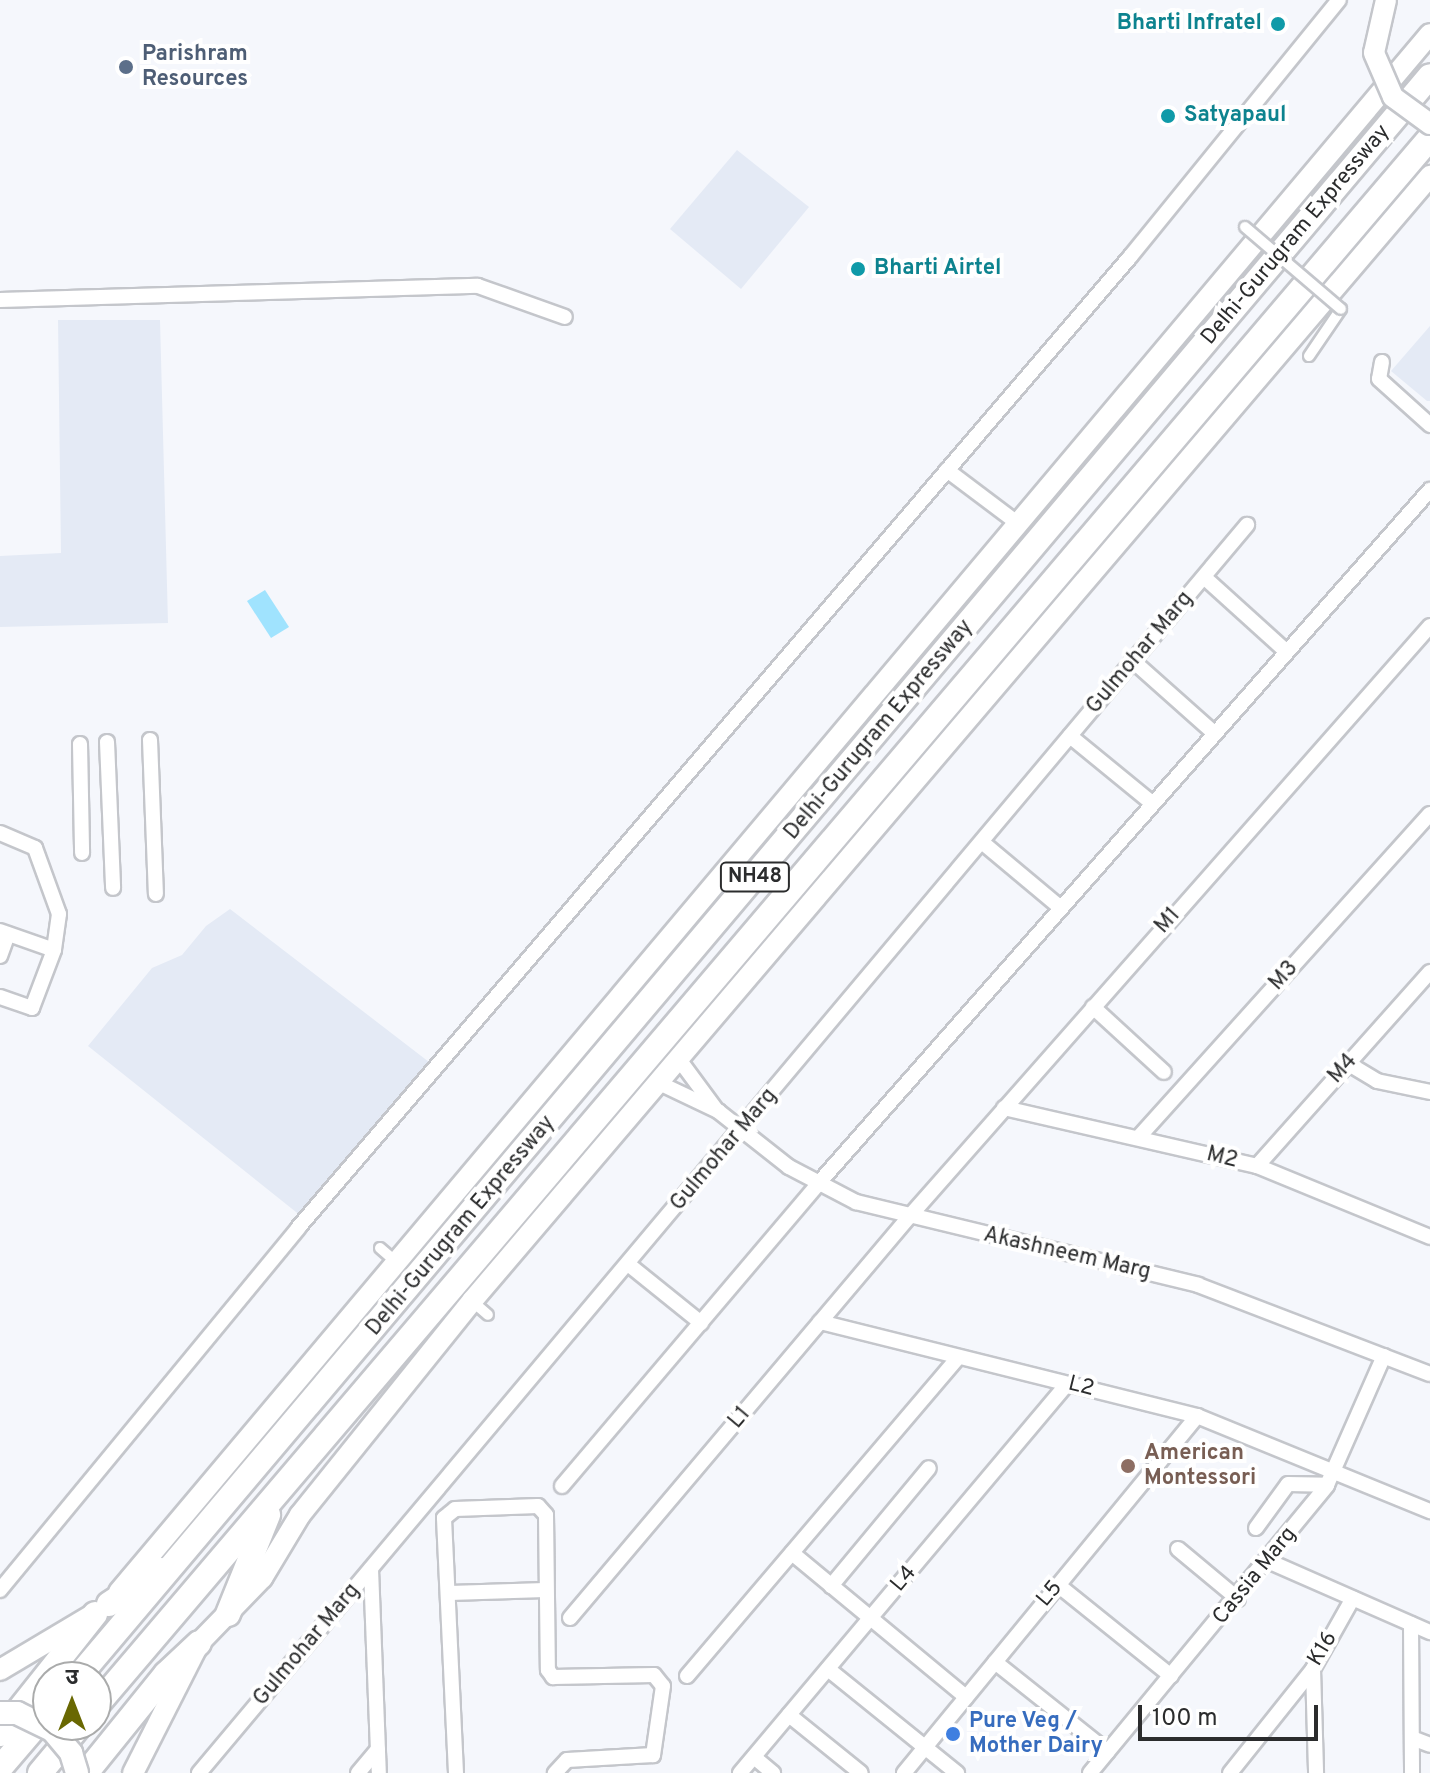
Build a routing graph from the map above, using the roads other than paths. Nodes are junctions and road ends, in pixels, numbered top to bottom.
1 (1339, 0) edge
2 (1386, 0) edge
3 (1430, 34) edge
4 (1430, 76) edge
5 (1430, 124) edge
6 (1430, 138) edge
7 (1430, 176) edge
8 (1245, 227) dead end
9 (0, 300) edge
10 (565, 317) dead end
11 (1309, 356) dead end
12 (1382, 362) dead end
13 (1430, 425) edge
14 (947, 470) junction
15 (1430, 490) edge
16 (1016, 522) junction
17 (1247, 525) dead end
18 (1205, 578) junction
19 (1430, 626) edge
20 (1287, 652) junction
21 (1132, 660) junction
22 (1215, 734) junction
23 (1070, 736) junction
24 (150, 740) dead end
25 (107, 742) dead end
26 (80, 744) dead end
27 (1153, 804) junction
28 (1430, 814) edge
29 (0, 833) edge
30 (982, 842) junction
31 (82, 853) dead end
32 (113, 888) dead end
33 (156, 894) dead end
34 (1061, 908) junction
35 (4, 933) edge
36 (54, 950) junction
37 (0, 956) edge
38 (1430, 972) edge
39 (0, 997) edge
40 (1093, 1007) junction
41 (678, 1058) junction
42 (1349, 1064) junction
43 (1164, 1072) dead end
44 (657, 1082) junction
45 (1430, 1092) edge
46 (1004, 1108) junction
47 (718, 1111) junction
48 (742, 1129) junction
49 (1138, 1138) junction
50 (1257, 1166) junction
51 (817, 1185) junction
52 (909, 1217) junction
53 (1430, 1237) edge
54 (628, 1264) junction
55 (472, 1301) junction
56 (488, 1315) dead end
57 (820, 1322) junction
58 (701, 1323) junction
59 (1384, 1356) junction
60 (957, 1359) junction
61 (1430, 1374) edge
62 (1067, 1384) junction
63 (1197, 1416) junction
64 (929, 1468) dead end
65 (1336, 1471) junction
66 (1327, 1485) junction
67 (562, 1486) dead end
68 (276, 1495) junction
69 (1430, 1511) edge
70 (1256, 1528) dead end
71 (1178, 1549) dead end
72 (792, 1553) junction
73 (185, 1554) junction
74 (1268, 1561) junction
75 (371, 1569) junction
76 (2, 1584) edge
77 (1058, 1585) junction
78 (831, 1586) junction
79 (546, 1590) junction
80 (449, 1593) junction
81 (1353, 1598) junction
82 (1238, 1599) junction
83 (102, 1609) junction
84 (228, 1614) junction
85 (570, 1618) dead end
86 (870, 1619) junction
87 (1411, 1624) junction
88 (1430, 1632) edge
89 (199, 1643) junction
90 (92, 1661) edge
91 (995, 1662) junction
92 (828, 1669) junction
93 (1313, 1669) junction
94 (0, 1670) edge
95 (687, 1676) dead end
96 (1171, 1676) junction
97 (112, 1687) edge
98 (966, 1697) junction
99 (0, 1713) edge
100 (789, 1715) junction
101 (32, 1731) edge
102 (0, 1734) edge
103 (1412, 1738) junction
104 (67, 1741) edge
105 (1430, 1745) edge
106 (925, 1747) junction
107 (378, 1749) junction
108 (1108, 1752) junction
109 (754, 1757) junction
110 (0, 1768) edge
111 (40, 1773) edge
112 (77, 1773) edge
113 (86, 1773) edge
114 (133, 1773) edge
115 (199, 1773) edge
116 (358, 1773) edge
117 (379, 1773) edge
118 (456, 1773) edge
119 (555, 1773) edge
120 (740, 1773) edge
121 (773, 1773) edge
122 (861, 1773) edge
123 (904, 1773) edge
124 (957, 1773) edge
125 (1090, 1773) edge
126 (1230, 1773) edge
127 (1316, 1773) edge
128 (1412, 1773) edge

1 - 14 street
2 - 5 main road, bridge
3 - 16 main road
4 - 73 highway, Delhi-Gurugram Expressway / NH48
6 - 68 highway, Delhi-Gurugram Expressway / NH48
7 - 41 main road
8 - 11 street, bridge
9 - 10 street
12 - 13 street
14 - 16 street
14 - 76 street
15 - 20 street
16 - 83 main road
17 - 18 street, Gulmohar Marg
18 - 20 street
18 - 21 street, Gulmohar Marg
19 - 40 street, M1
20 - 22 street
21 - 22 street
21 - 23 street, Gulmohar Marg
22 - 27 street
23 - 27 street
23 - 30 street, Gulmohar Marg
24 - 33 street
25 - 32 street
26 - 31 street
27 - 34 street
28 - 49 street, M3
29 - 36 street
30 - 34 street
30 - 48 street, Gulmohar Marg
34 - 51 street
35 - 36 street
35 - 37 street
36 - 39 street
38 - 42 street, M4
40 - 43 street
40 - 46 street, M1
41 - 44 main road
41 - 47 street, Akashneem Marg
42 - 45 street
42 - 50 street, M4
44 - 47 street, Akashneem Marg
44 - 55 main road
46 - 49 street, M2
46 - 52 street, M1
47 - 48 street, Akashneem Marg
48 - 51 street, Akashneem Marg
48 - 54 street, Gulmohar Marg
49 - 50 street, M2
50 - 53 street, M2
51 - 52 street, Akashneem Marg
51 - 58 street
52 - 57 street, L1
52 - 59 street, Akashneem Marg
54 - 58 street
54 - 75 street, Gulmohar Marg
55 - 56 street
55 - 84 main road
57 - 60 street, L2
57 - 85 street, L1
58 - 67 street
59 - 61 street, Akashneem Marg
59 - 65 street, Cassia Marg
60 - 62 street, L2
60 - 72 street
62 - 63 street, L2
62 - 86 street, L4
63 - 65 street, L2
63 - 77 street, L5
64 - 78 street
65 - 66 street, Cassia Marg
65 - 69 street, L2
66 - 70 street
66 - 74 street, Cassia Marg
68 - 84 highway
68 - 97 highway, Delhi-Gurugram Expressway / NH48
71 - 82 street
72 - 78 street
72 - 95 street
73 - 83 highway
73 - 90 highway, Delhi-Gurugram Expressway / NH48
74 - 81 street
74 - 82 street, Cassia Marg
75 - 107 street
75 - 115 street, Gulmohar Marg
77 - 91 street, L5
77 - 96 street
78 - 86 street
79 - 80 street
79 - 80 street
79 - 119 street
80 - 118 street
81 - 87 street
81 - 93 street, K16
82 - 96 street, Cassia Marg
83 - 94 main road
83 - 102 highway
84 - 89 main road
86 - 92 street, L4
86 - 98 street
87 - 88 street
87 - 103 street
89 - 113 highway
89 - 114 main road
91 - 98 street, L5
91 - 108 street
92 - 100 street, L4
92 - 106 street
93 - 126 street, K16
93 - 127 street
96 - 108 street, Cassia Marg
98 - 106 street, L5
99 - 112 main road, bridge
100 - 109 street, L4
100 - 122 street
101 - 110 highway
103 - 105 street
103 - 128 street
104 - 111 highway
106 - 123 street, L5
106 - 124 street
107 - 116 street
107 - 117 street
108 - 125 street, Cassia Marg
109 - 120 street, L4
109 - 121 street

